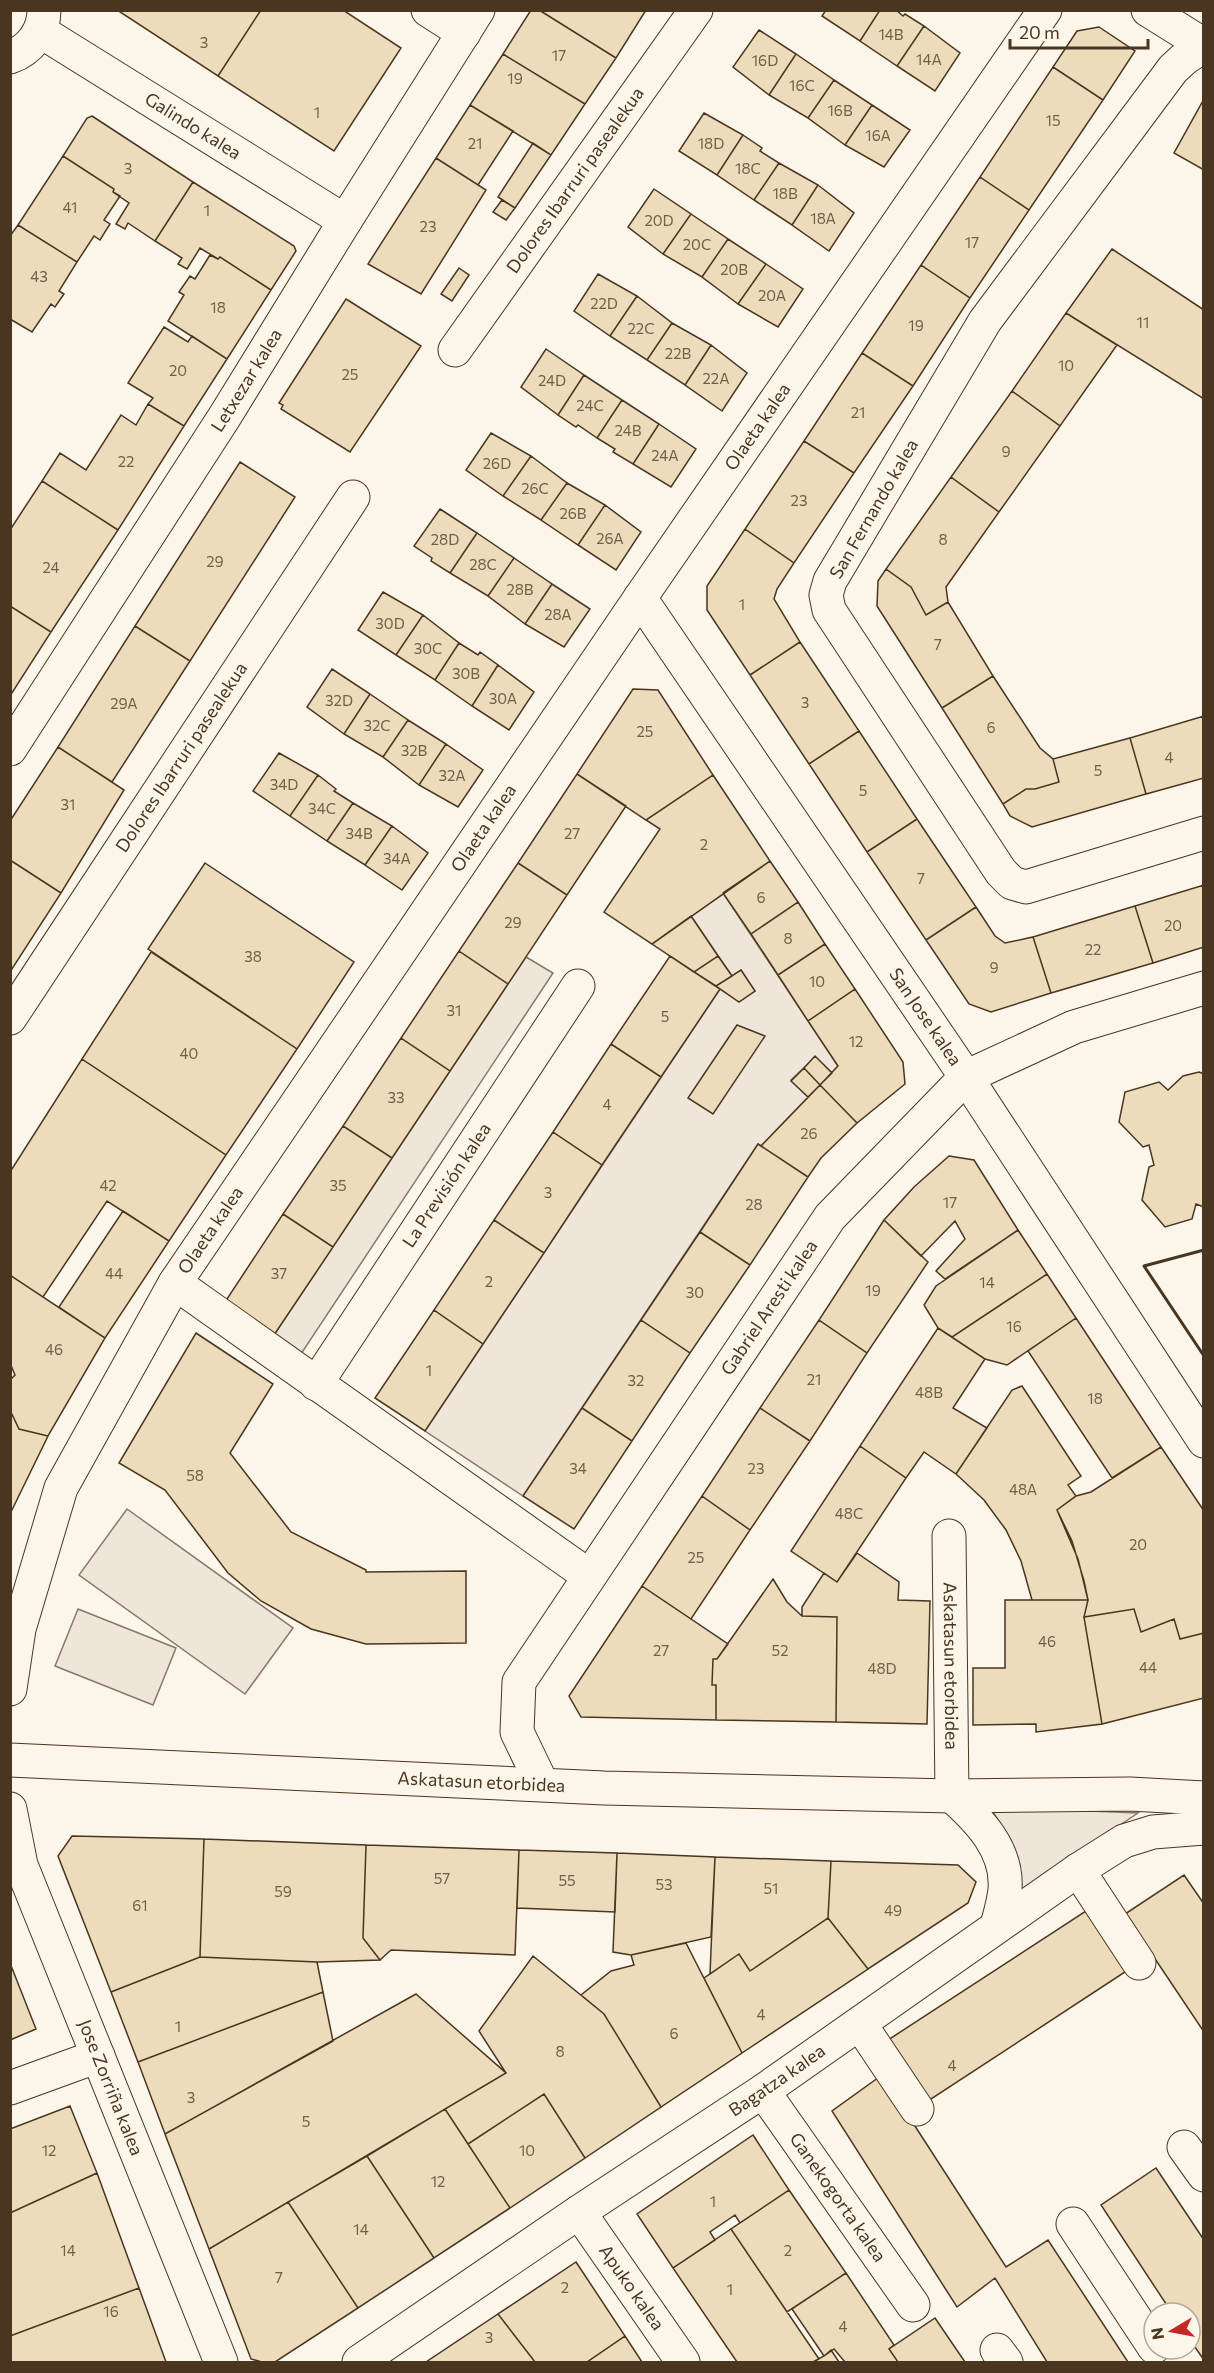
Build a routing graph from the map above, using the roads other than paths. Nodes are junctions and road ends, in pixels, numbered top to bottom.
1 (428, 10) edge
2 (696, 10) edge
3 (1044, 10) edge
4 (1148, 10) edge
5 (471, 22) edge
6 (25, 44) edge
7 (1203, 46) edge
8 (345, 221) junction
9 (455, 350) dead end
10 (352, 497) dead end
11 (640, 598) junction
12 (10, 749) edge
13 (1202, 833) edge
14 (578, 986) dead end
15 (1203, 988) edge
16 (10, 1018) edge
17 (966, 1077) junction
18 (175, 1283) junction
19 (316, 1384) junction
20 (1203, 1441) edge
21 (949, 1536) dead end
22 (589, 1576) junction
23 (10, 1689) edge
24 (10, 1760) edge
25 (542, 1784) junction
26 (952, 1796) junction
27 (1203, 1798) edge
28 (10, 1809) edge
29 (1203, 1827) edge
30 (1078, 1870) junction
31 (997, 1926) junction
32 (1139, 1963) dead end
33 (860, 2024) junction
34 (98, 2056) junction
35 (10, 2088) edge
36 (763, 2091) junction
37 (917, 2109) dead end
38 (1184, 2147) dead end
39 (1203, 2175) edge
40 (579, 2212) junction
41 (1073, 2224) dead end
42 (913, 2305) dead end
43 (1142, 2328) edge
44 (221, 2362) edge
45 (359, 2362) edge
46 (684, 2362) edge

1 - 5 street
2 - 9 street, Dolores Ibarruri pasealekua
3 - 11 street, Olaeta kalea
4 - 7 street
5 - 8 street, Letxezar kalea
6 - 8 street, Galindo kalea
7 - 13 street, San Fernando kalea
8 - 12 street, Letxezar kalea
10 - 16 street, Dolores Ibarruri pasealekua
11 - 17 street, San Jose kalea
11 - 18 street, Olaeta kalea
14 - 19 street, La Previsión kalea
15 - 17 street, Gabriel Aresti kalea
17 - 20 street, San Jose kalea
17 - 22 street, Gabriel Aresti kalea
18 - 19 street
18 - 23 street, Olaeta kalea
19 - 22 street
21 - 26 street, Askatasun etorbidea
22 - 25 street, Gabriel Aresti kalea
24 - 25 street, Askatasun etorbidea
25 - 26 street, Askatasun etorbidea
26 - 27 street, Askatasun etorbidea
26 - 31 street
28 - 34 street, Jose Zorriña kalea
29 - 30 street, Bagatza kalea
30 - 31 street, Bagatza kalea
30 - 32 street
31 - 33 street, Bagatza kalea
33 - 36 street, Bagatza kalea
33 - 37 street
34 - 35 street
34 - 44 street, Jose Zorriña kalea
36 - 40 street, Bagatza kalea
36 - 42 street, Ganekogorta kalea
38 - 39 street
40 - 45 street, Bagatza kalea
40 - 46 street, Apuko kalea
41 - 43 street

